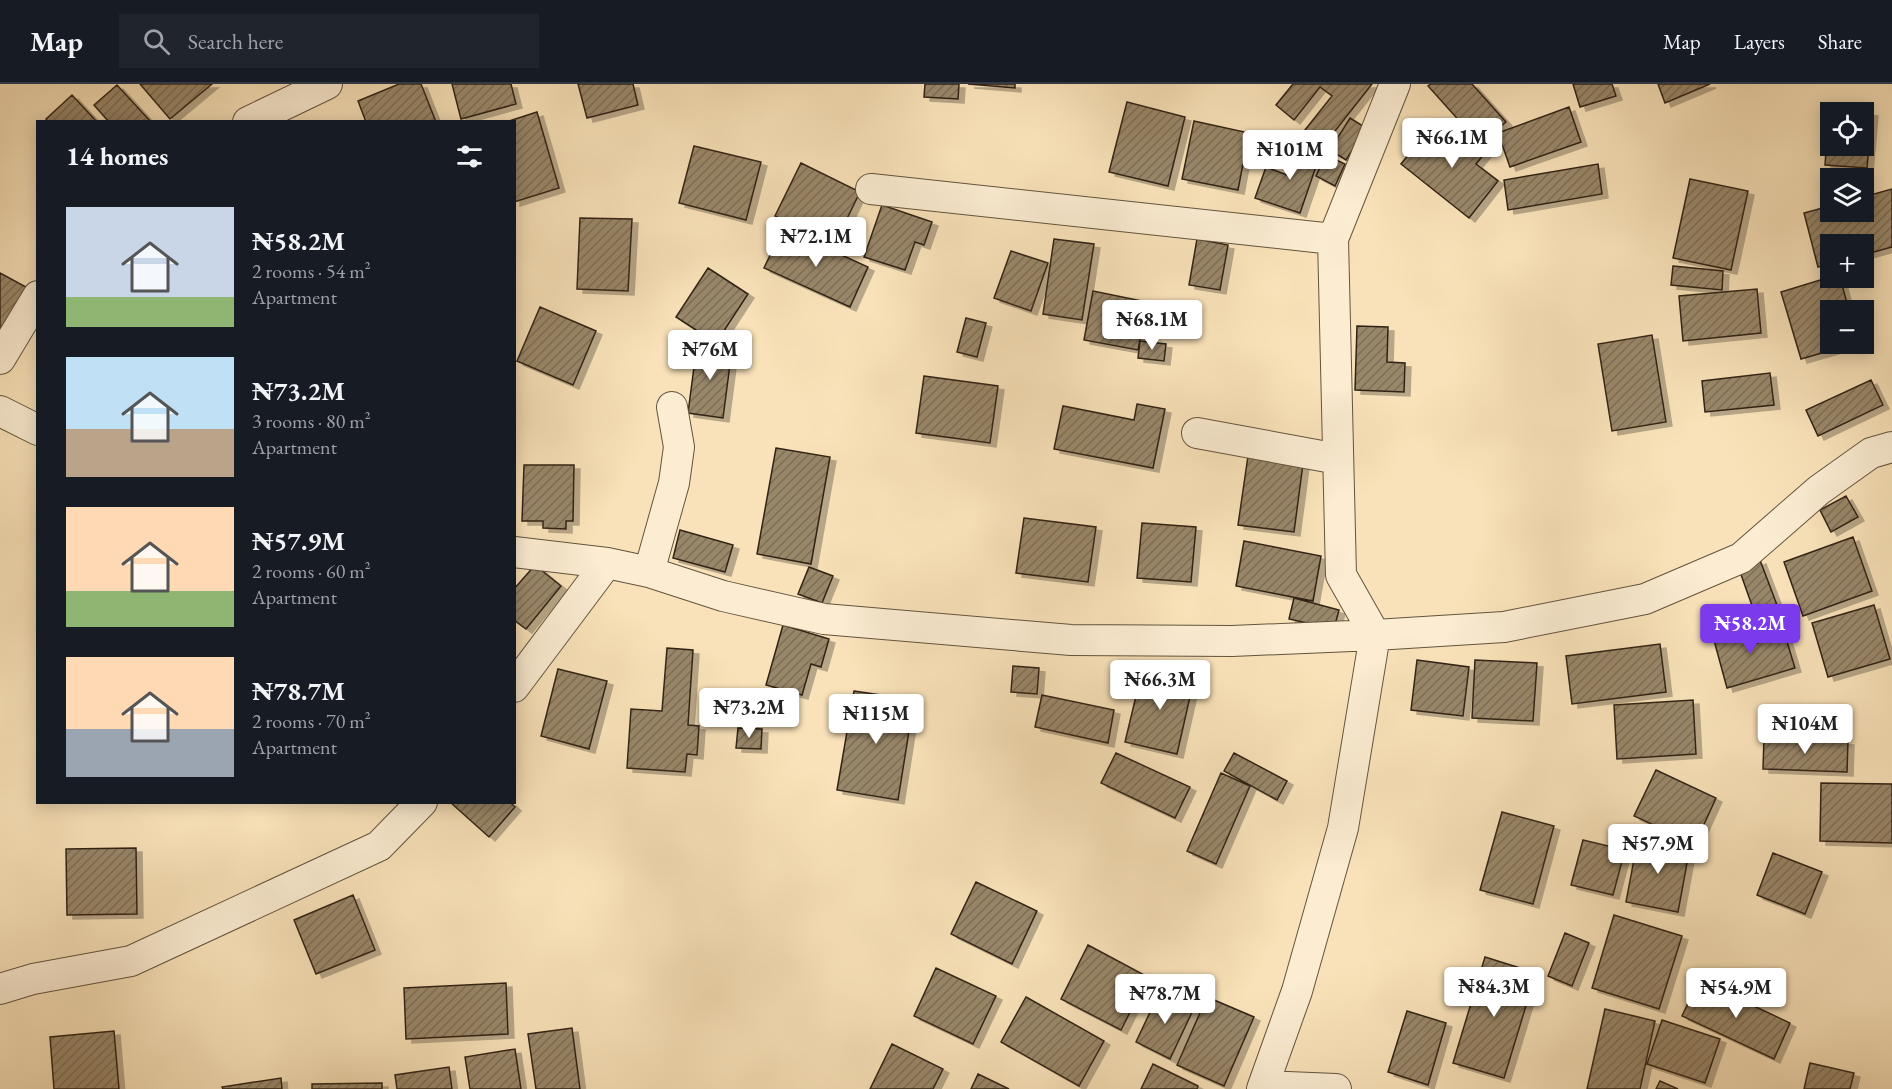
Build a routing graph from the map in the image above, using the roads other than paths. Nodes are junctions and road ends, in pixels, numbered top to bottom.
1 (327, 84) edge
2 (1395, 84) edge
3 (252, 120) edge
4 (871, 189) dead end
5 (1333, 240) junction
6 (36, 299) edge
7 (0, 359) edge
8 (672, 407) dead end
9 (0, 411) edge
10 (36, 429) edge
11 (1197, 433) dead end
12 (1892, 447) edge
13 (1338, 459) junction
14 (516, 552) edge
15 (607, 563) junction
16 (649, 572) junction
17 (1375, 635) junction
18 (516, 684) edge
19 (420, 804) edge
20 (0, 989) edge
21 (1263, 1087) edge
22 (1336, 1089) edge

1 - 3 street
2 - 5 street
4 - 5 street
5 - 13 street
6 - 7 street
8 - 16 street
9 - 10 street
11 - 13 street
12 - 17 street
13 - 17 street
14 - 15 street
15 - 16 street
15 - 18 street
16 - 17 street
17 - 21 street
19 - 20 street
21 - 22 street

